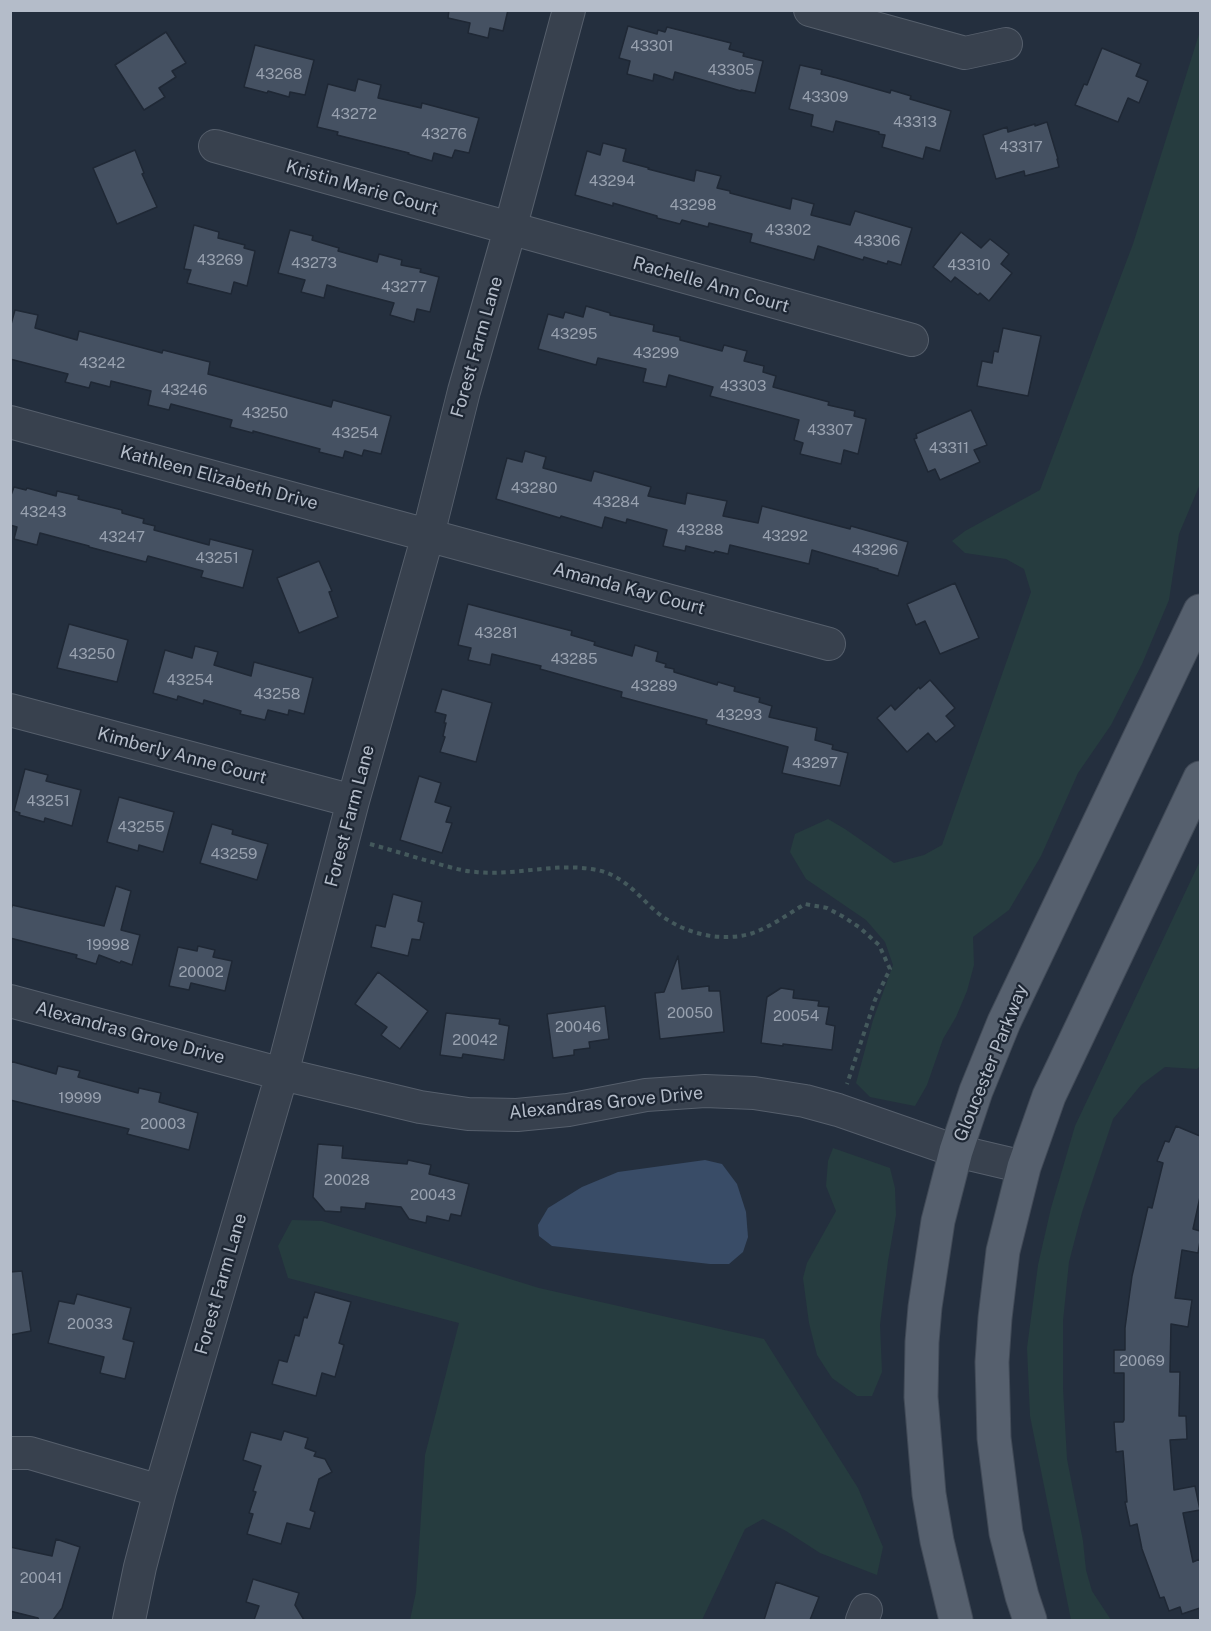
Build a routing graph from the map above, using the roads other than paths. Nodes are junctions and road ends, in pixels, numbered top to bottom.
1 (569, 10) edge
2 (810, 10) edge
3 (1006, 44) dead end
4 (214, 146) dead end
5 (510, 229) junction
6 (912, 340) dead end
7 (10, 422) edge
8 (428, 535) junction
9 (1200, 611) edge
10 (829, 644) dead end
11 (10, 710) edge
12 (1200, 778) edge
13 (353, 801) junction
14 (10, 1000) edge
15 (282, 1074) junction
16 (956, 1151) junction
17 (1024, 1167) junction
18 (10, 1453) edge
19 (160, 1491) junction
20 (129, 1620) edge
21 (956, 1620) edge
22 (1030, 1620) edge

1 - 5 street, Forest Farm Lane
2 - 3 street
4 - 5 street, Kristin Marie Court
5 - 6 street, Rachelle Ann Court
5 - 8 street, Forest Farm Lane
7 - 8 street, Kathleen Elizabeth Drive
8 - 10 street, Amanda Kay Court
8 - 13 street, Forest Farm Lane
9 - 16 main road, Gloucester Parkway
11 - 13 street, Kimberly Anne Court
12 - 17 main road
13 - 15 street, Forest Farm Lane
14 - 15 street, Alexandras Grove Drive
15 - 16 street, Alexandras Grove Drive
15 - 19 street, Forest Farm Lane
16 - 17 street, Alexandras Grove Drive
16 - 21 main road, Gloucester Parkway
17 - 22 main road
18 - 19 street
19 - 20 street, Forest Farm Lane

